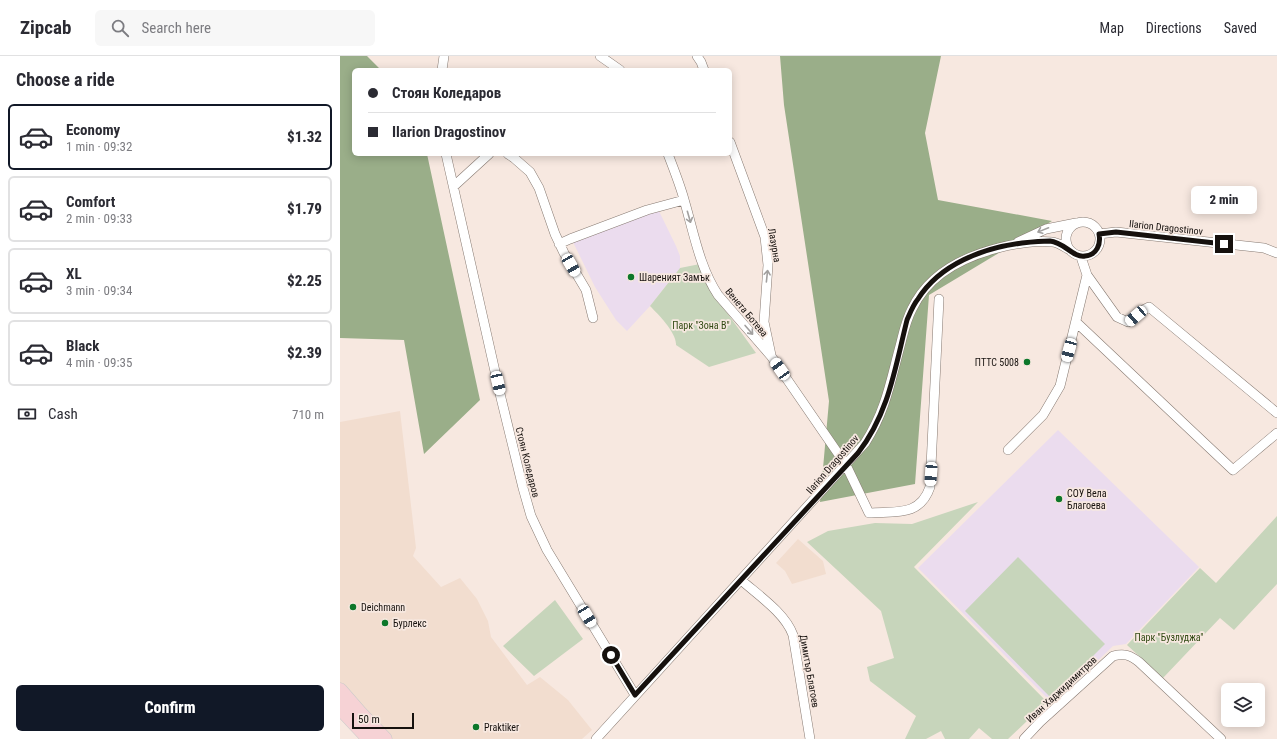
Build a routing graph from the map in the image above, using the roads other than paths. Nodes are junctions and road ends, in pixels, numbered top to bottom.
1 (444, 56) edge
2 (600, 56) edge
3 (697, 56) edge
4 (442, 68) edge
5 (617, 68) edge
6 (703, 68) edge
7 (732, 148) edge
8 (446, 156) edge
9 (488, 156) edge
10 (511, 156) edge
11 (669, 156) edge
12 (454, 186) junction
13 (684, 200) junction
14 (1078, 223) junction
15 (1099, 234) junction
16 (559, 244) junction
17 (1012, 245) junction
18 (1068, 249) junction
19 (1277, 253) edge
20 (1081, 257) junction
21 (1087, 275) junction
22 (939, 299) dead end
23 (593, 318) dead end
24 (1076, 322) junction
25 (771, 356) junction
26 (1277, 413) edge
27 (1277, 433) edge
28 (1008, 450) dead end
29 (846, 465) junction
30 (741, 580) junction
31 (340, 690) edge
32 (635, 695) junction
33 (340, 708) edge
34 (370, 739) edge
35 (385, 739) edge
36 (596, 739) edge
37 (810, 739) edge
38 (1024, 739) edge
39 (1221, 739) edge

1 - 4 street
2 - 5 street
3 - 6 street
25 -> 7 street, Лазурна
8 - 12 street, Стоян Коледаров
9 - 12 street
10 - 16 street
11 - 13 street, Венета Ботева
12 - 32 street, Стоян Коледаров
13 - 16 street
13 -> 25 street, Венета Ботева
14 - 15 street
14 -> 17 street, Ilarion Dragostinov
14 - 18 street
15 - 19 street, Ilarion Dragostinov
15 - 20 street
16 - 23 street
17 - 18 street, Ilarion Dragostinov
17 - 29 street, Ilarion Dragostinov
18 - 20 street
20 - 21 street
21 - 24 street
21 - 26 street
22 - 29 street, Венета Ботева
24 - 27 street
24 - 28 street
25 - 29 street, Венета Ботева
29 - 30 street, Ilarion Dragostinov
30 - 32 street, Ilarion Dragostinov
30 - 37 street, Димитър Благоев
31 - 35 main road
32 - 36 street
33 - 34 main road
38 - 39 street, Иван Хаджидимитров

